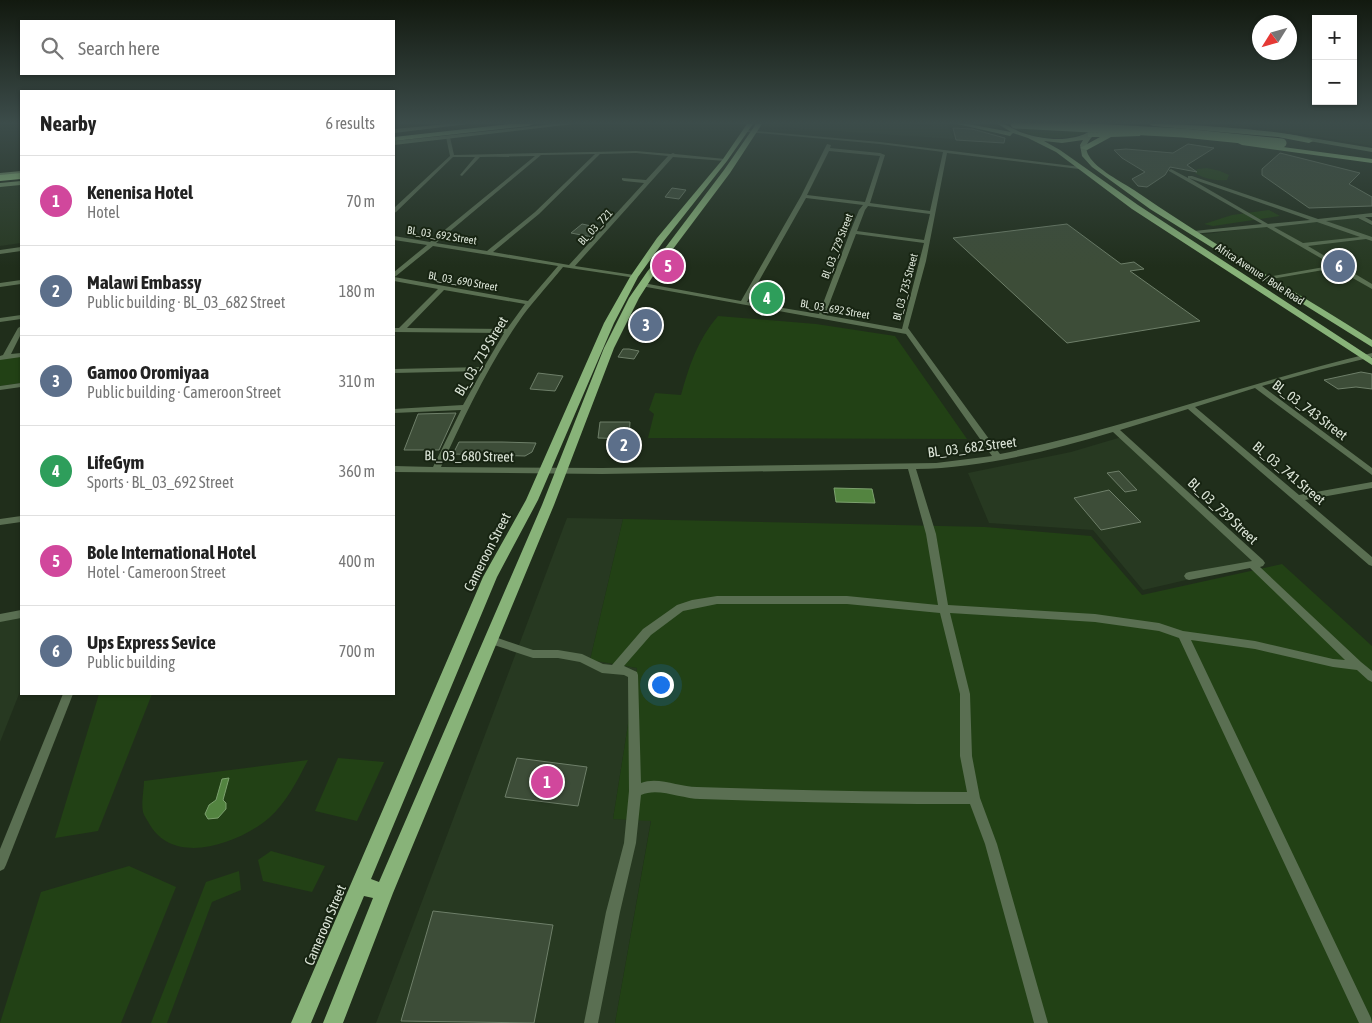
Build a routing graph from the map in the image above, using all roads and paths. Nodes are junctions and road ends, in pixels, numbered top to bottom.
1 (436, 172) edge
2 (464, 172) edge
3 (518, 172) edge
4 (579, 172) edge
5 (657, 172) edge
6 (717, 172) edge
7 (718, 172) edge
8 (816, 172) edge
9 (877, 172) edge
10 (941, 172) edge
11 (1084, 172) edge
12 (1102, 172) edge
13 (1174, 172) edge
14 (1174, 172) edge
15 (1176, 172) edge
16 (462, 174) dead end
17 (20, 178) edge
18 (624, 179) dead end
19 (0, 180) edge
20 (648, 182) junction
21 (804, 196) junction
22 (868, 204) junction
23 (395, 211) edge
24 (932, 213) junction
25 (1372, 215) edge
26 (1358, 216) junction
27 (1372, 223) edge
28 (1267, 224) junction
29 (853, 232) junction
30 (1194, 233) junction
31 (395, 238) edge
32 (1372, 238) edge
33 (666, 242) junction
34 (927, 242) junction
35 (430, 244) junction
36 (1302, 245) junction
37 (20, 250) edge
38 (0, 252) edge
39 (489, 253) junction
40 (561, 266) junction
41 (1338, 266) junction
42 (570, 267) junction
43 (395, 276) edge
44 (395, 277) edge
45 (1267, 279) junction
46 (638, 281) junction
47 (20, 282) edge
48 (0, 285) edge
49 (442, 288) junction
50 (1372, 288) edge
51 (529, 303) junction
52 (743, 303) junction
53 (20, 317) edge
54 (821, 317) junction
55 (0, 320) edge
56 (20, 330) edge
57 (397, 330) edge
58 (508, 331) junction
59 (907, 332) junction
60 (1372, 344) edge
61 (20, 355) edge
62 (3, 357) edge
63 (1369, 358) edge
64 (486, 369) junction
65 (395, 371) edge
66 (20, 385) edge
67 (1257, 386) junction
68 (0, 388) edge
69 (1189, 406) junction
70 (465, 407) junction
71 (395, 411) edge
72 (1114, 429) junction
73 (998, 458) junction
74 (911, 466) junction
75 (436, 468) junction
76 (395, 469) edge
77 (562, 469) junction
78 (544, 470) junction
79 (1372, 472) edge
80 (1372, 485) edge
81 (1297, 498) junction
82 (20, 519) edge
83 (0, 523) edge
84 (1372, 562) edge
85 (1252, 565) junction
86 (1189, 576) dead end
87 (944, 609) junction
88 (20, 614) edge
89 (0, 618) edge
90 (1183, 635) junction
91 (492, 640) junction
92 (1359, 666) junction
93 (614, 670) junction
94 (1372, 677) edge
95 (68, 695) edge
96 (635, 791) junction
97 (974, 798) junction
98 (0, 865) edge
99 (360, 885) junction
100 (384, 893) junction
101 (301, 1023) edge
102 (333, 1023) edge
103 (591, 1023) edge
104 (1041, 1023) edge
105 (1366, 1023) edge

1 - 23 street
2 - 16 street
3 - 35 street
4 - 39 street
5 - 20 street, BL_03_721
6 - 33 main road, Cameroon Street
7 - 33 main road, Cameroon Street
8 - 21 street
9 - 22 street, Bl_03_729 Street
10 - 24 street, Bl_03_735 Street
11 - 63 main road, Africa Avenue / Bole Road
12 - 30 main road, Africa Avenue / Bole Road
13 - 41 street
14 - 50 street
15 - 32 street
17 - 19 highway
18 - 20 street
20 - 42 street, BL_03_721
21 - 22 street
21 - 52 street
22 - 24 street
22 - 29 street, Bl_03_729 Street
24 - 34 street, Bl_03_735 Street
25 - 26 street
26 - 27 street
26 - 28 street
28 - 30 street
28 - 36 street
29 - 34 street
29 - 54 street, Bl_03_729 Street
30 - 45 main road, Africa Avenue / Bole Road
31 - 35 street, BL_03_692 Street
32 - 36 street
33 - 46 main road, Cameroon Street
34 - 59 street, Bl_03_735 Street
35 - 39 street, BL_03_692 Street
35 - 43 street
36 - 41 street
37 - 38 street
39 - 40 street, BL_03_692 Street
40 - 42 street, BL_03_692 Street
40 - 51 street, BL_03_719 Street
41 - 45 street
42 - 46 street, BL_03_692 Street
44 - 49 street, BL_03_690 Street
45 - 60 main road, Africa Avenue / Bole Road
46 - 52 street, BL_03_692 Street
46 - 77 main road, Cameroon Street
46 - 78 main road, Cameroon Street
47 - 48 street
49 - 51 street, BL_03_690 Street
49 - 57 street
51 - 58 street, BL_03_719 Street
52 - 54 street, BL_03_692 Street
53 - 55 street
54 - 59 street, BL_03_692 Street
56 - 62 street
57 - 58 street
58 - 64 street, BL_03_719 Street
59 - 73 street, Bl_03_735 Street
61 - 62 street
63 - 67 street, BL_03_682 Street
64 - 65 street
64 - 70 street, BL_03_719 Street
66 - 68 street
67 - 69 street, BL_03_682 Street
67 - 79 street, BL_03_743 Street
69 - 72 street, BL_03_682 Street
69 - 81 street, BL_03_741 Street
70 - 71 street
70 - 75 street, BL_03_719 Street
72 - 73 street, BL_03_682 Street
72 - 85 street, BL_03_739 Street
73 - 74 street, BL_03_682 Street
74 - 77 street, BL_03_682 Street
74 - 87 street
75 - 76 street, BL_03_680 Street
75 - 78 street, BL_03_680 Street
77 - 78 street, BL_03_682 Street
77 - 91 main road, Cameroon Street
78 - 99 main road, Cameroon Street
80 - 81 street
81 - 84 street, BL_03_741 Street
82 - 83 street
85 - 86 street, BL_03_739 Street
85 - 92 street
87 - 90 street
87 - 93 street
87 - 97 street
88 - 89 street
90 - 92 street
90 - 105 street
91 - 93 street
91 - 100 main road, Cameroon Street
92 - 94 street
93 - 96 street
95 - 98 street
96 - 97 street
96 - 103 street
97 - 104 street
99 - 100 main road
99 - 101 main road, Cameroon Street
100 - 102 main road, Cameroon Street

